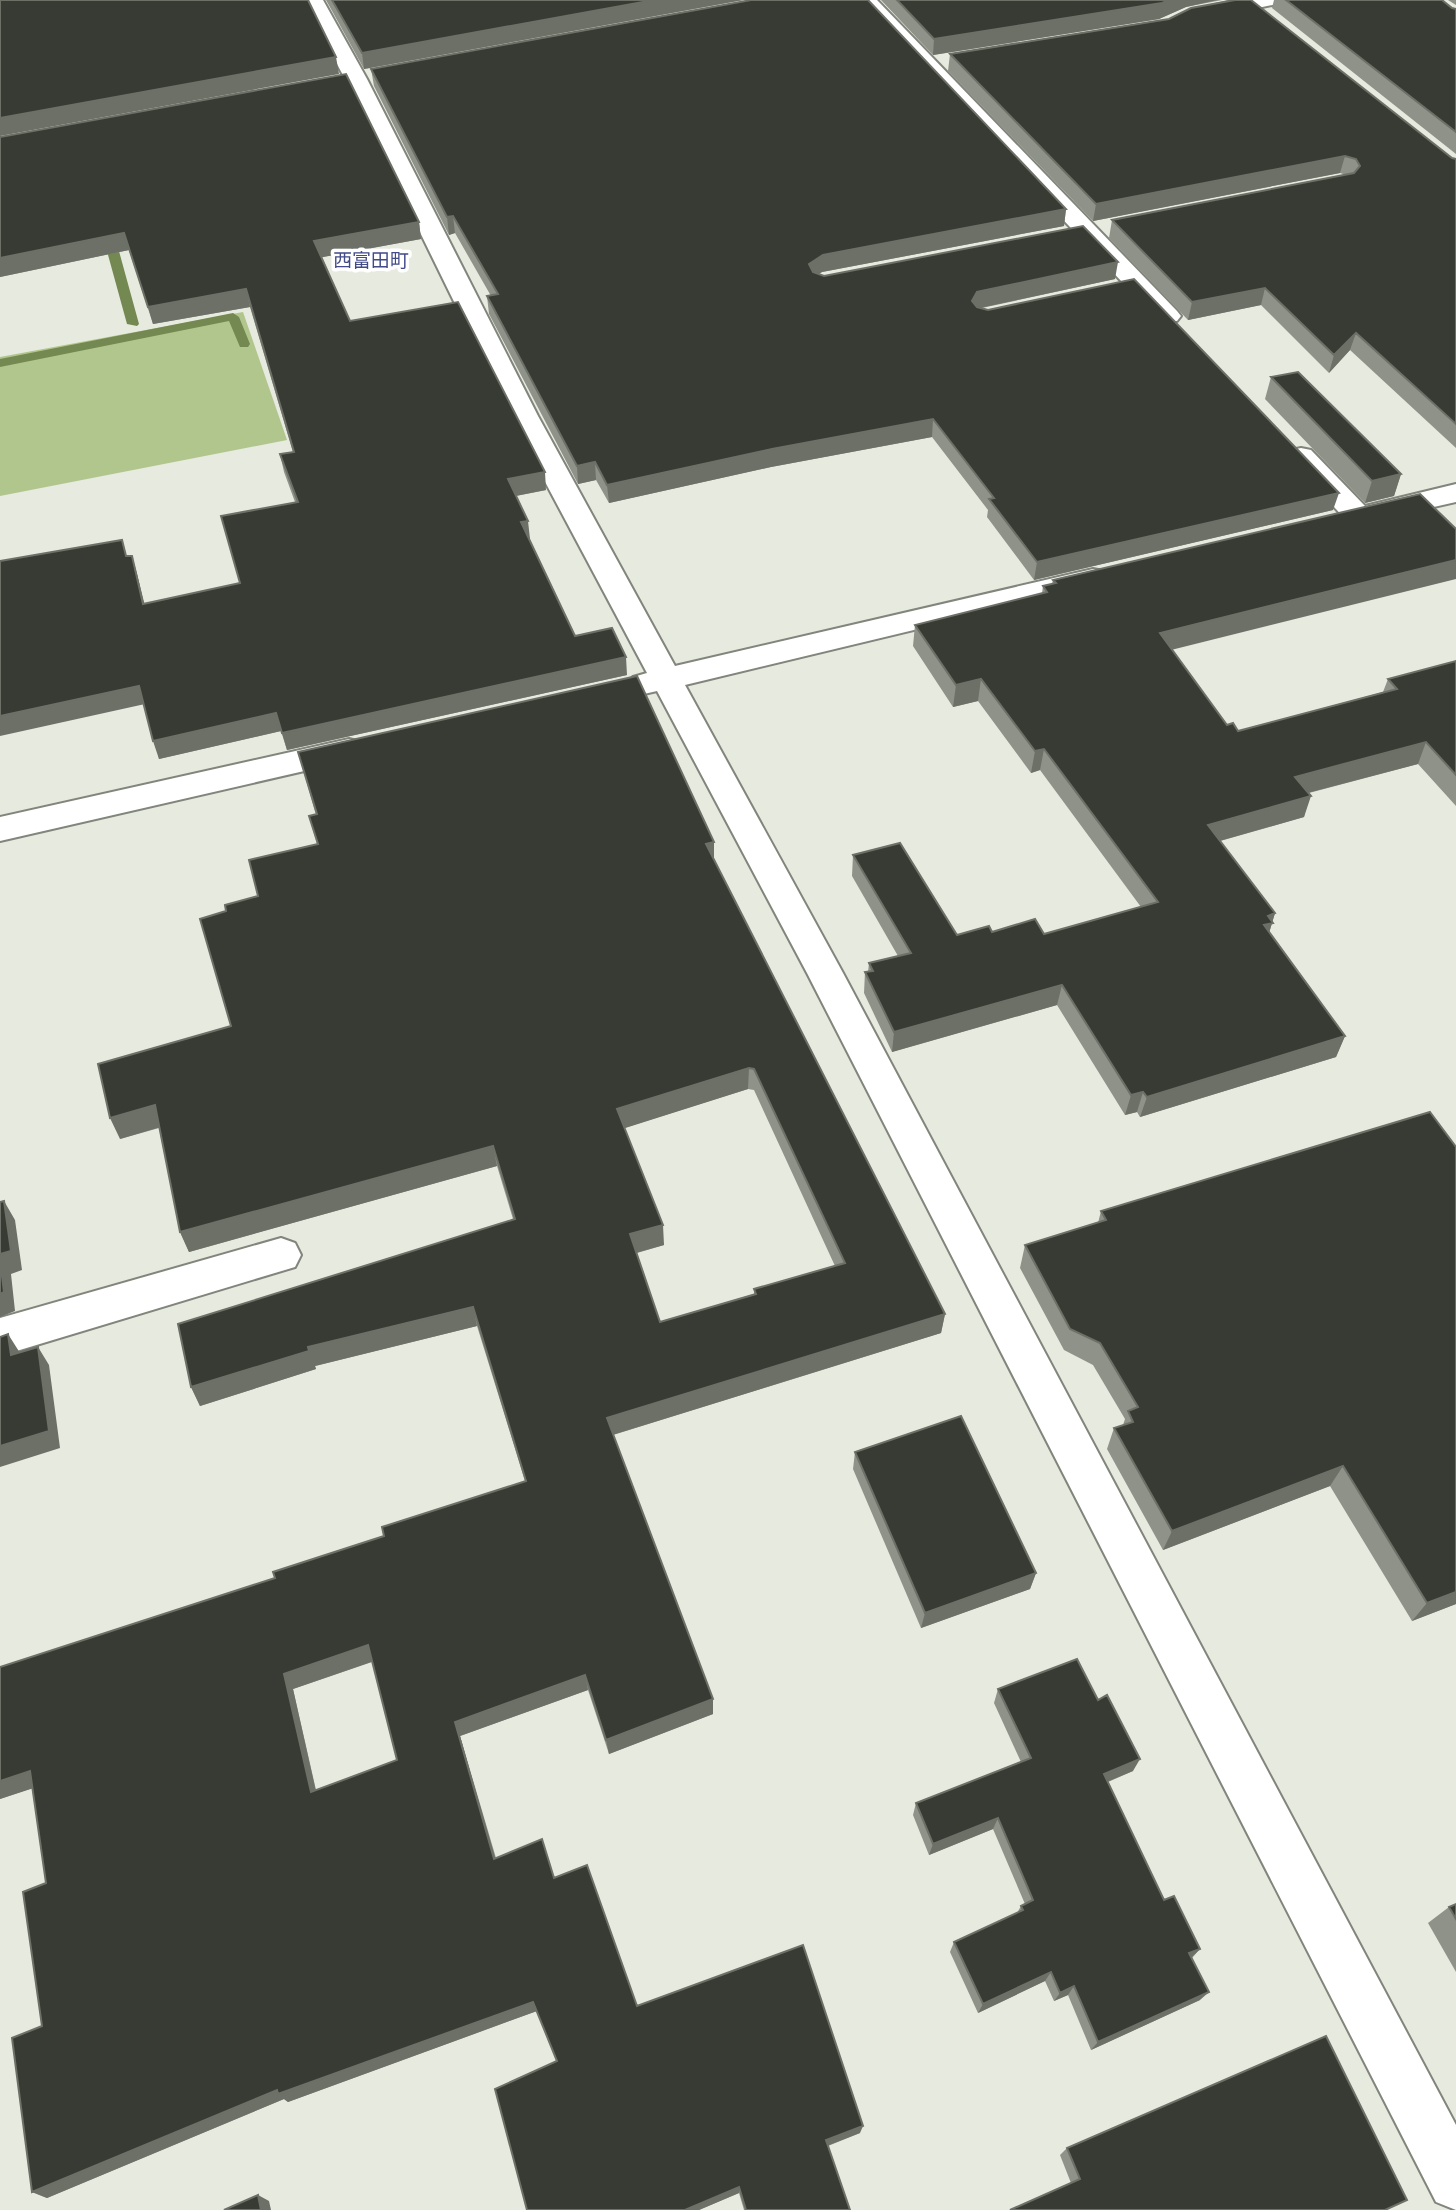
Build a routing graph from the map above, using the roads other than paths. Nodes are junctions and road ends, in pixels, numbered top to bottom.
1 (313, 0) edge
2 (865, 0) edge
3 (1263, 9) edge
4 (1180, 17) edge
5 (954, 61) edge
6 (928, 65) junction
7 (383, 74) edge
8 (356, 79) junction
9 (329, 83) edge
10 (1112, 225) edge
11 (1085, 230) junction
12 (1059, 236) edge
13 (1138, 285) junction
14 (1112, 290) edge
15 (1185, 334) edge
16 (1281, 434) edge
17 (1456, 493) edge
18 (1114, 573) edge
19 (668, 679) junction
20 (614, 691) edge
21 (382, 743) edge
22 (0, 829) edge
23 (281, 1255) dead end
24 (0, 1338) edge
25 (1456, 2182) edge

1 - 8 street
2 - 6 street
3 - 4 street
5 - 6 street
6 - 11 street
7 - 8 street
8 - 9 street
8 - 19 street
10 - 11 street
11 - 12 street
11 - 13 street
13 - 14 street
13 - 15 street
16 - 17 street
18 - 19 street
19 - 20 street
19 - 25 street
21 - 22 street
23 - 24 street

